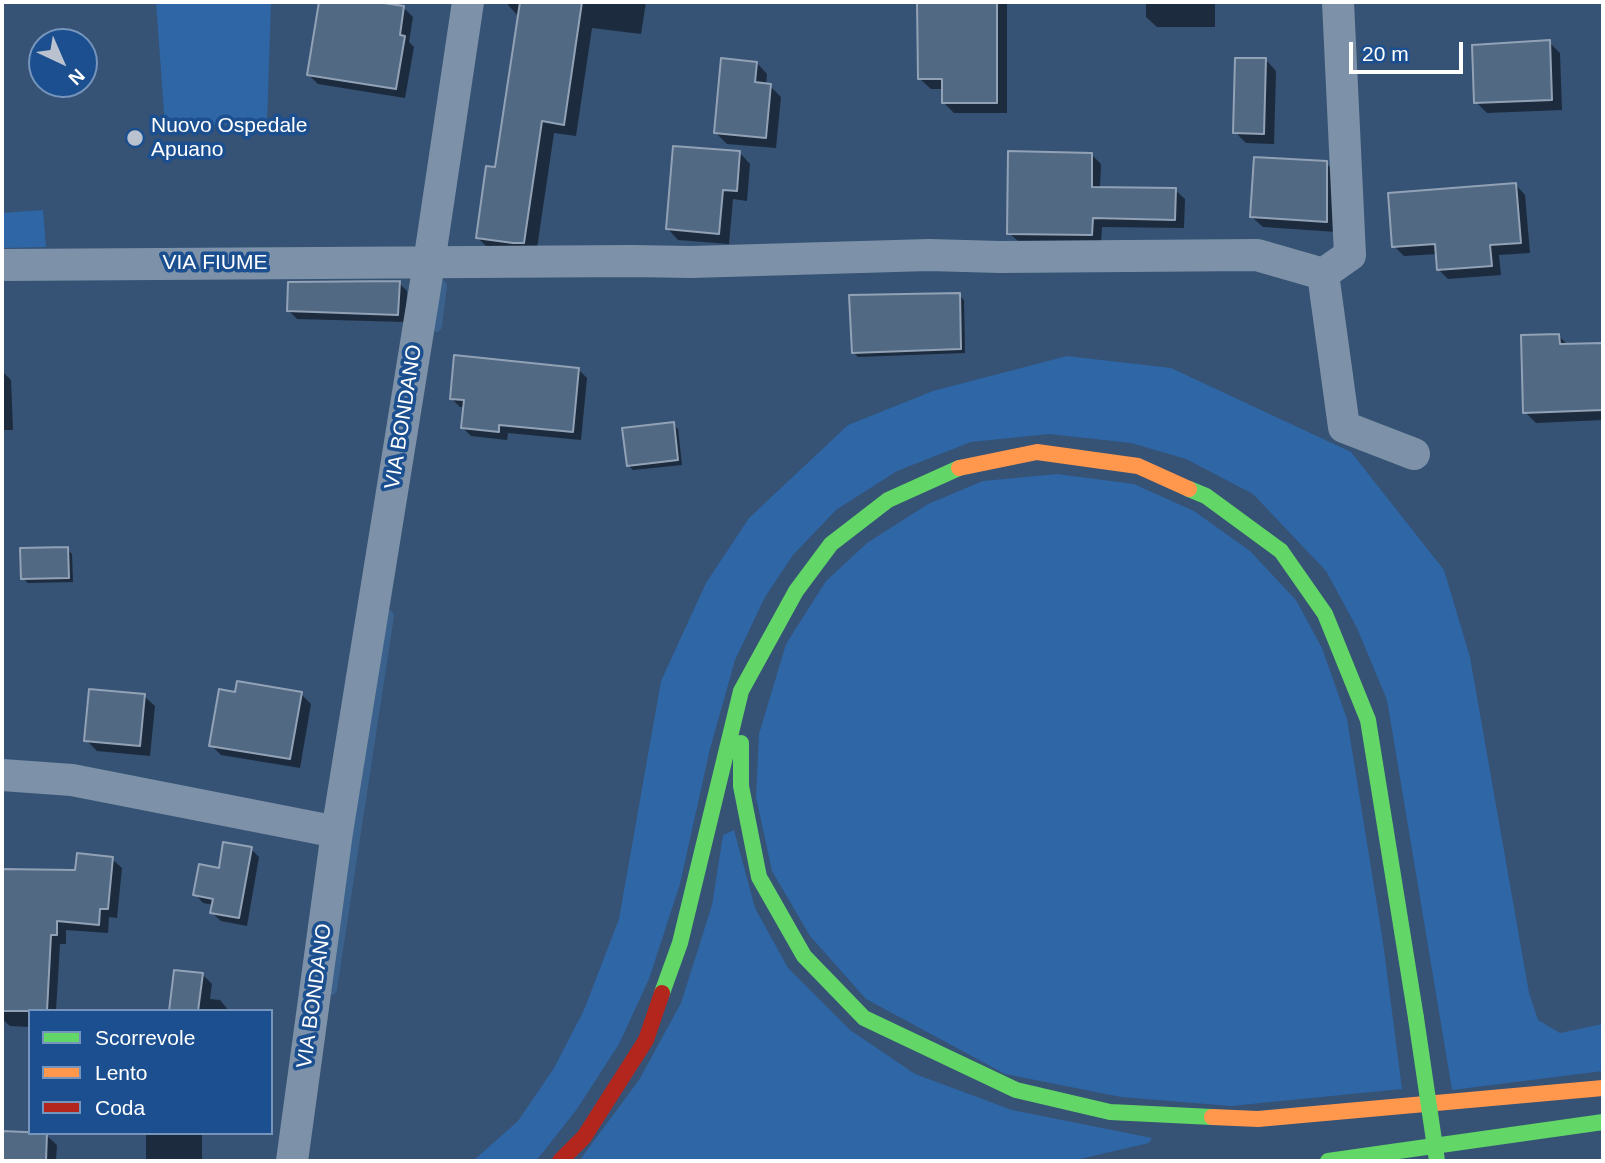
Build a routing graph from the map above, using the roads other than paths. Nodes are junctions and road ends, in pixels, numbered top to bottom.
1 (468, 2) edge
2 (1338, 2) edge
3 (429, 263) junction
4 (2, 265) edge
5 (1323, 274) junction
6 (1414, 454) dead end
7 (741, 691) junction
8 (2, 775) edge
9 (337, 832) junction
10 (1603, 1088) edge
11 (1603, 1122) edge
12 (292, 1161) edge
13 (560, 1161) edge
14 (1328, 1161) edge
15 (1437, 1161) edge

1 - 3 street, VIA BONDANO
2 - 5 street
3 - 4 street, VIA FIUME
3 - 5 street, VIA FIUME
3 - 9 street, VIA BONDANO
5 - 6 street
7 - 10 highway
7 - 13 highway
7 - 15 highway, bridge
8 - 9 street
9 - 12 street, VIA BONDANO
11 - 14 highway

